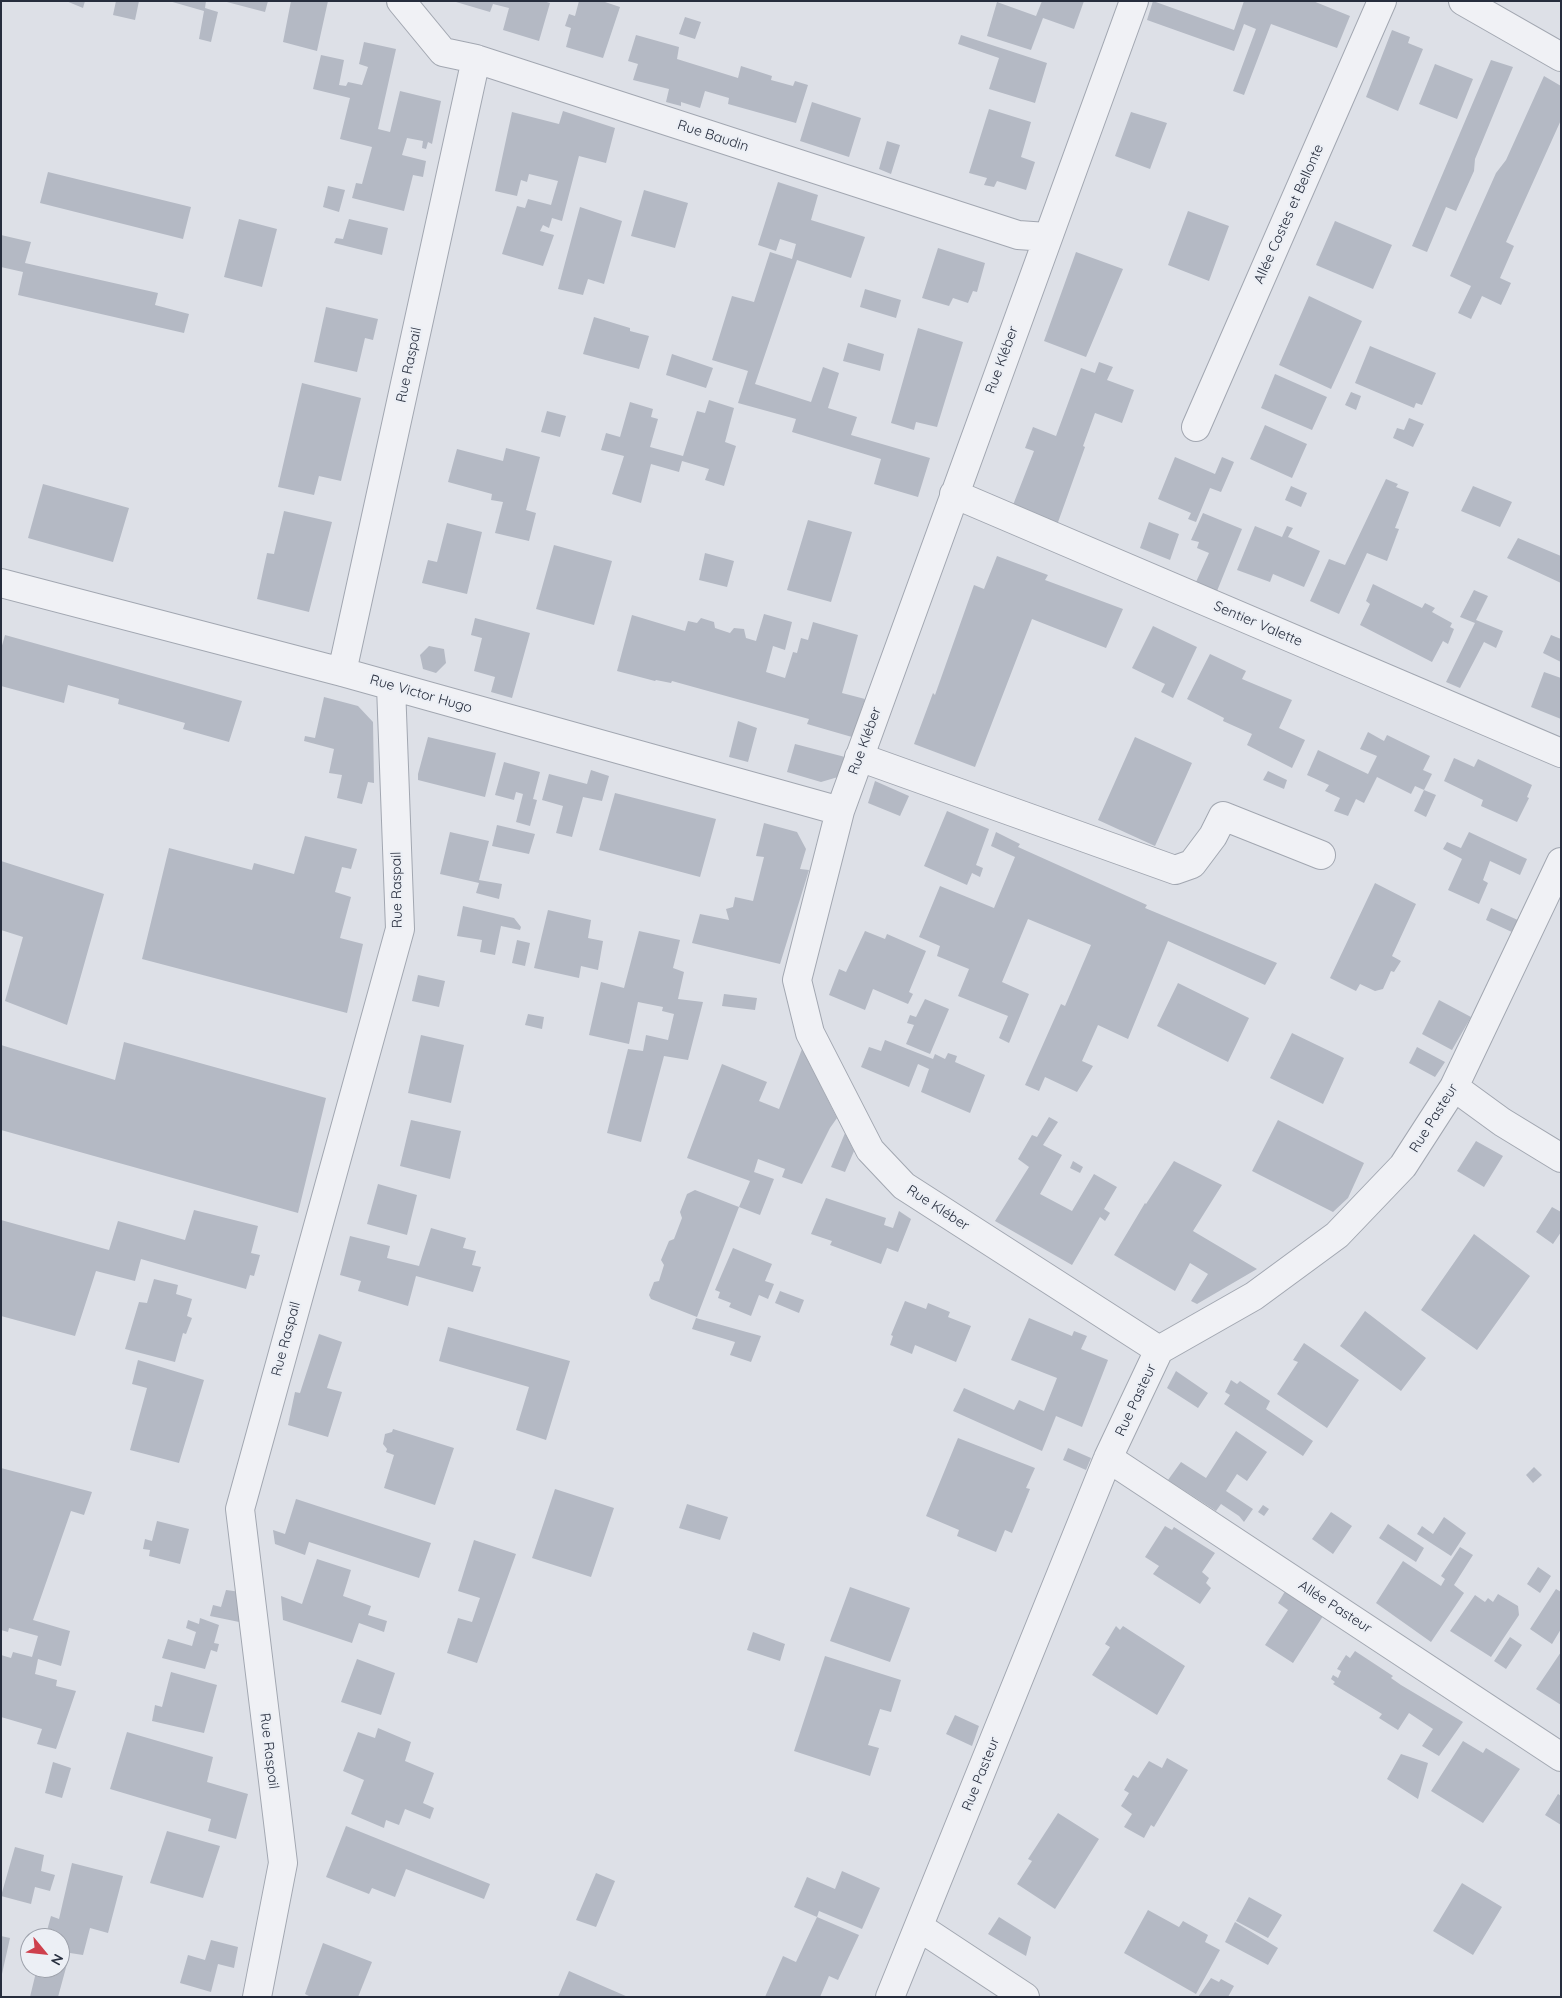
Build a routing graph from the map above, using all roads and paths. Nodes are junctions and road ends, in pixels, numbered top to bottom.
1 (401, 1) edge
2 (1134, 1) edge
3 (1382, 1) edge
4 (1463, 1) edge
5 (1561, 57) edge
6 (476, 59) junction
7 (1046, 237) junction
8 (1196, 427) dead end
9 (954, 494) junction
10 (1, 583) edge
11 (342, 672) junction
12 (391, 686) junction
13 (1561, 753) edge
14 (859, 757) junction
15 (840, 811) junction
16 (1321, 855) dead end
17 (1561, 862) edge
18 (1454, 1087) junction
19 (1561, 1158) edge
20 (1159, 1350) junction
21 (1108, 1458) junction
22 (1561, 1757) edge
23 (919, 1927) junction
24 (256, 1997) edge
25 (890, 1997) edge
26 (1025, 1997) edge

1 - 6 street, Rue Baudin
2 - 7 street, Rue Kléber
3 - 8 street, Allée Costes et Bellonte
4 - 5 street
6 - 7 street, Rue Baudin
6 - 11 street, Rue Raspail
7 - 9 street, Rue Kléber
9 - 13 street, Sentier Valette
9 - 14 street, Rue Kléber
10 - 11 street, Rue Victor Hugo
11 - 12 street, Rue Victor Hugo
12 - 15 street, Rue Victor Hugo
12 - 24 street, Rue Raspail
14 - 15 street, Rue Kléber
14 - 16 street
15 - 20 street, Rue Kléber
17 - 18 street, Rue Pasteur
18 - 19 street
18 - 20 street, Rue Pasteur
20 - 21 street, Rue Pasteur
21 - 22 street, Allée Pasteur
21 - 23 street, Rue Pasteur
23 - 25 street, Rue Pasteur
23 - 26 street

